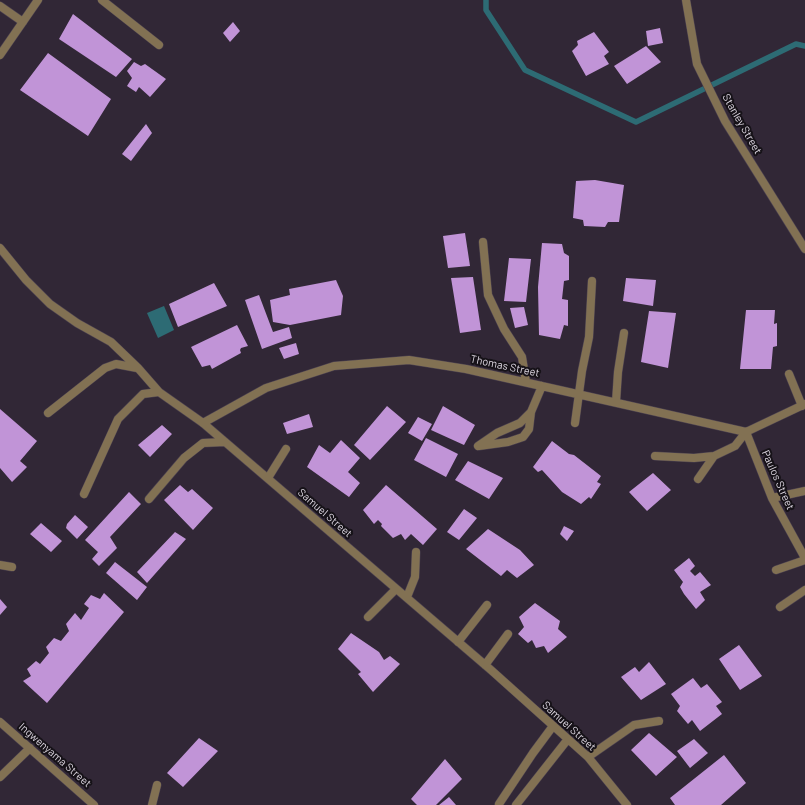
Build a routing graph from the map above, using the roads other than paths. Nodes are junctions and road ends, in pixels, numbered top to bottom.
1 (38, 0) edge
2 (102, 0) edge
3 (686, 0) edge
4 (0, 6) edge
5 (23, 22) junction
6 (160, 45) dead end
7 (0, 55) edge
8 (483, 242) dead end
9 (0, 248) edge
10 (805, 248) edge
11 (592, 281) dead end
12 (624, 334) dead end
13 (138, 368) junction
14 (789, 374) dead end
15 (526, 382) junction
16 (542, 386) junction
17 (158, 392) junction
18 (580, 394) junction
19 (616, 402) junction
20 (804, 405) edge
21 (531, 412) junction
22 (48, 413) dead end
23 (203, 423) junction
24 (575, 423) dead end
25 (746, 432) junction
26 (225, 442) junction
27 (286, 449) dead end
28 (655, 456) dead end
29 (714, 456) junction
30 (268, 478) junction
31 (698, 479) dead end
32 (805, 491) edge
33 (84, 494) dead end
34 (772, 498) junction
35 (149, 499) dead end
36 (416, 552) dead end
37 (805, 559) edge
38 (0, 565) edge
39 (12, 567) dead end
40 (776, 570) dead end
41 (396, 589) junction
42 (805, 590) edge
43 (406, 598) junction
44 (487, 605) dead end
45 (780, 607) dead end
46 (368, 617) dead end
47 (508, 634) dead end
48 (458, 642) junction
49 (485, 665) junction
50 (659, 721) dead end
51 (0, 722) edge
52 (553, 726) junction
53 (568, 739) junction
54 (30, 748) junction
55 (588, 757) junction
56 (0, 777) edge
57 (157, 785) dead end
58 (499, 804) edge
59 (94, 805) edge
60 (152, 805) edge
61 (516, 805) edge
62 (627, 805) edge

1 - 5 street
2 - 6 street
3 - 10 street, Stanley Street
4 - 5 street
5 - 7 street
8 - 15 street
9 - 13 street, Samuel Street
11 - 18 street
12 - 19 street
13 - 17 street, Samuel Street
13 - 22 street
14 - 20 street
15 - 16 street, Thomas Street
15 - 23 street, Thomas Street
16 - 18 street, Thomas Street
16 - 21 street
17 - 23 street, Samuel Street
17 - 33 street
18 - 19 street, Thomas Street
18 - 24 street
19 - 25 street, Thomas Street
20 - 25 street
21 - 21 street
23 - 26 street, Samuel Street
25 - 29 street
25 - 34 street, Paulos Street
26 - 30 street, Samuel Street
26 - 35 street
27 - 30 street
28 - 29 street
29 - 31 street
30 - 41 street, Samuel Street
32 - 34 street
34 - 37 street, Paulos Street
36 - 43 street
37 - 40 street
38 - 39 street
41 - 43 street, Samuel Street
41 - 46 street
42 - 45 street
43 - 48 street, Samuel Street
44 - 48 street
47 - 49 street
48 - 49 street, Samuel Street
49 - 52 street, Samuel Street
50 - 55 street
51 - 54 street, Ingwenyama Street
52 - 53 street, Samuel Street
52 - 58 street
53 - 55 street, Samuel Street
53 - 61 street
54 - 56 street
54 - 59 street, Ingwenyama Street
55 - 62 street, Samuel Street
57 - 60 street

